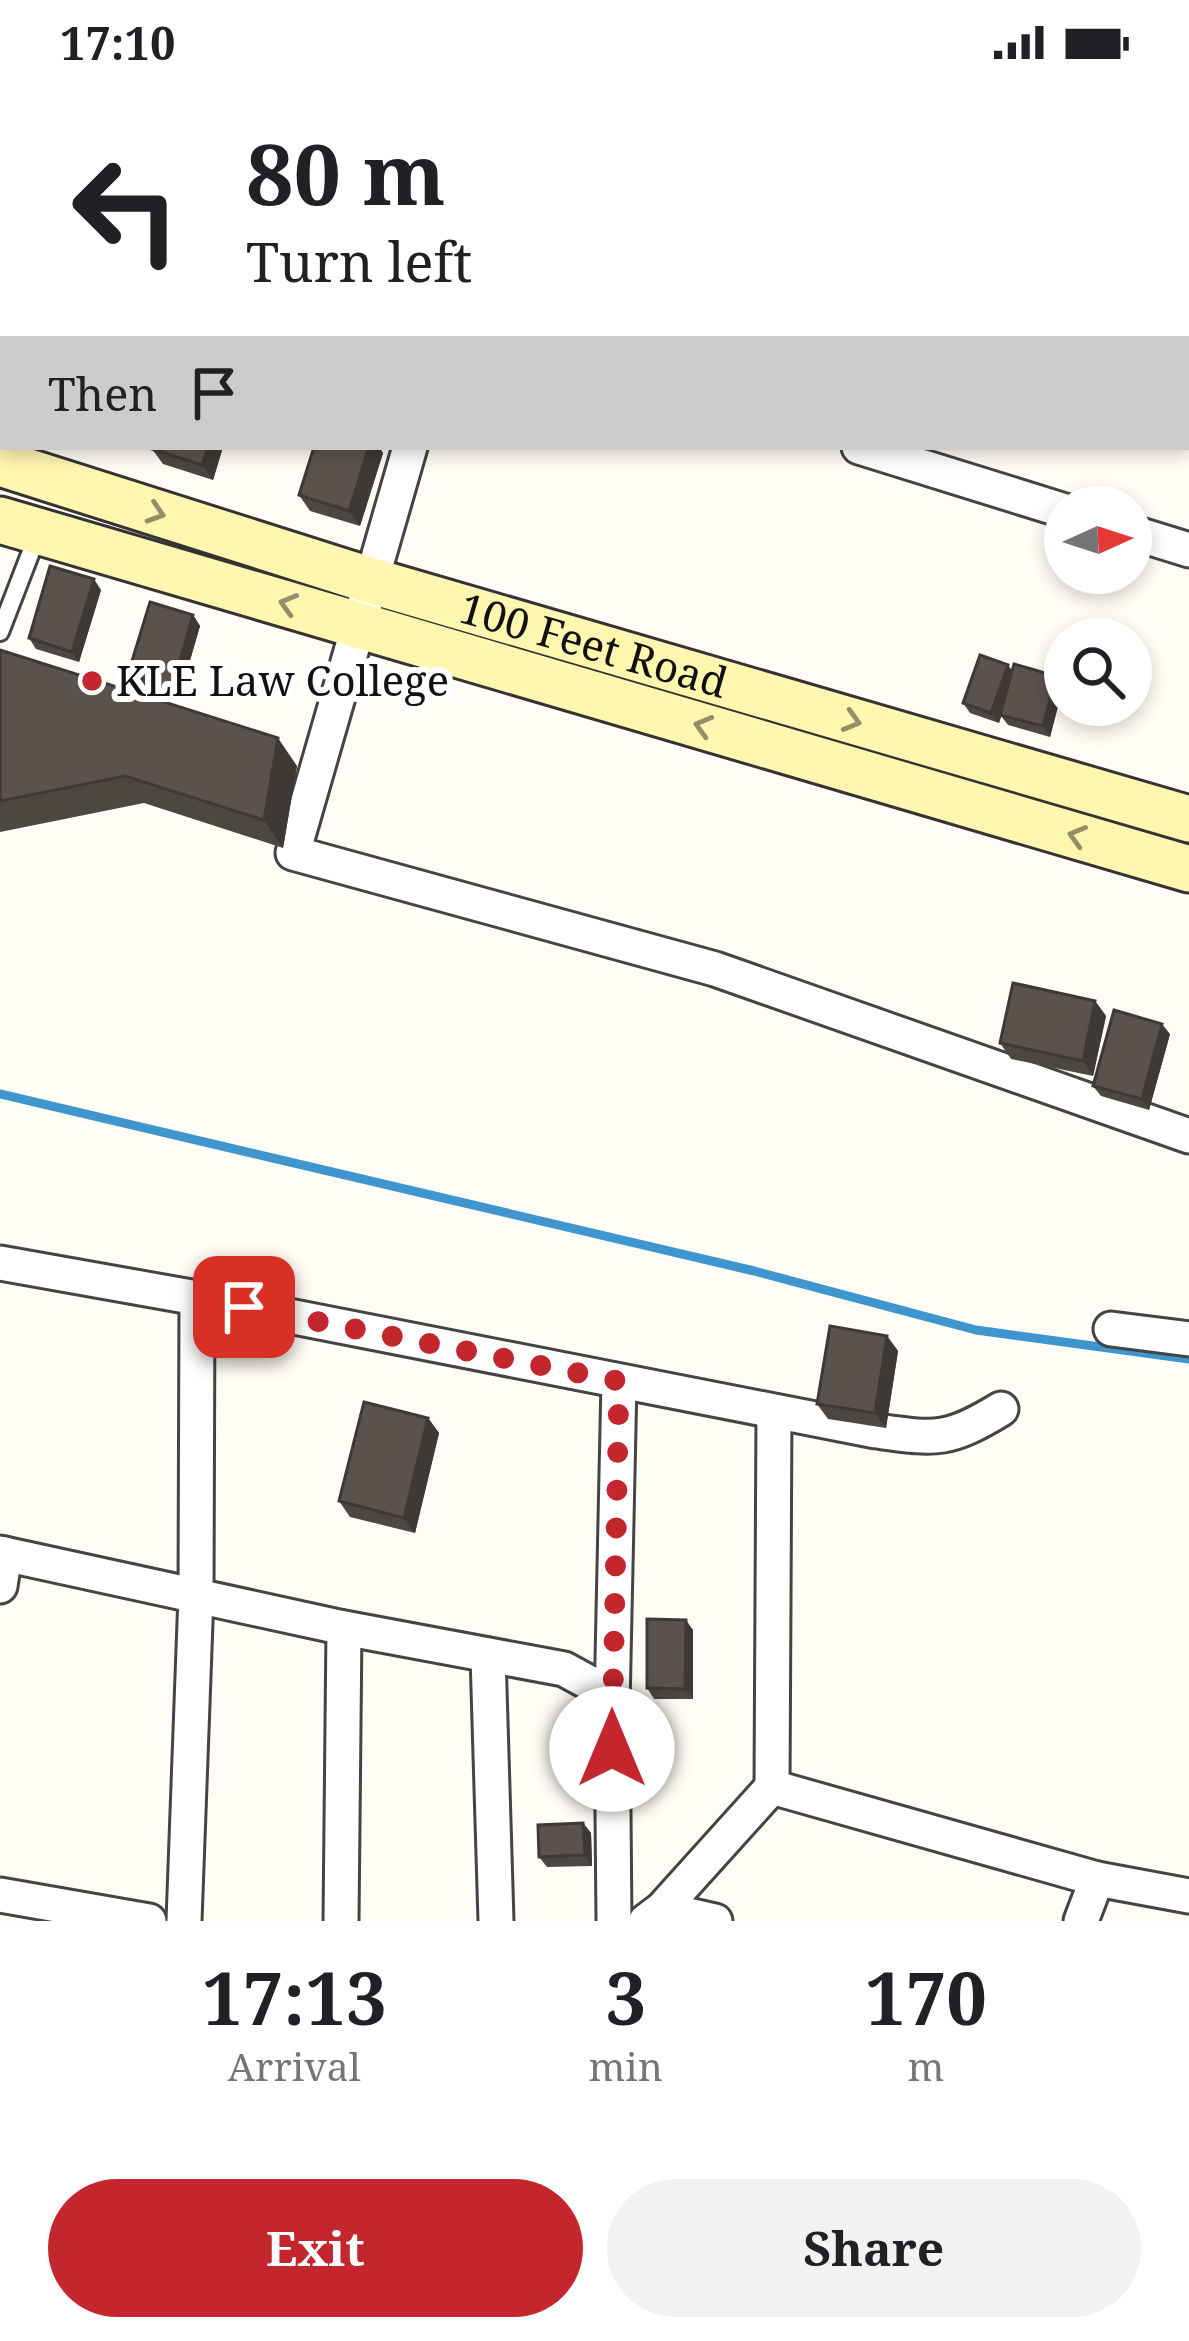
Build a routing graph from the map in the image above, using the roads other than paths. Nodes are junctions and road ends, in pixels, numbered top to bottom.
1 (409, 450) edge
2 (869, 450) edge
3 (13, 460) edge
4 (1044, 504) edge
5 (16, 524) edge
6 (1152, 539) edge
7 (1189, 550) edge
8 (372, 581) junction
9 (361, 625) junction
10 (0, 632) edge
11 (1189, 819) edge
12 (1189, 869) edge
13 (1189, 1136) edge
14 (0, 1263) edge
15 (196, 1298) junction
16 (1111, 1329) dead end
17 (1189, 1339) edge
18 (619, 1381) junction
19 (1001, 1409) dead end
20 (775, 1412) junction
21 (2, 1564) edge
22 (196, 1595) junction
23 (344, 1628) junction
24 (488, 1655) junction
25 (612, 1706) junction
26 (772, 1787) junction
27 (1097, 1879) junction
28 (0, 1895) edge
29 (1189, 1896) edge
30 (654, 1915) edge
31 (148, 1921) edge
32 (184, 1921) edge
33 (340, 1921) edge
34 (496, 1921) edge
35 (614, 1921) edge
36 (715, 1921) edge
37 (1081, 1921) edge

1 - 8 street
2 - 4 street
3 -> 8 main road, 100 Feet Road
9 -> 5 main road, 100 Feet Road
5 - 10 lane
6 - 7 street
8 - 9 street
8 -> 11 main road, 100 Feet Road
12 -> 9 main road, 100 Feet Road
9 - 13 street
14 - 15 street
15 - 18 street
15 - 22 street
16 - 17 street
18 - 20 street
18 - 25 street
19 - 20 street
20 - 26 street
21 - 22 street
22 - 23 street
22 - 32 street
23 - 24 street
23 - 33 street
24 - 25 street
24 - 34 street
25 - 35 street
26 - 27 street
26 - 30 street
27 - 29 street
27 - 37 street
28 - 31 street
30 - 36 street

